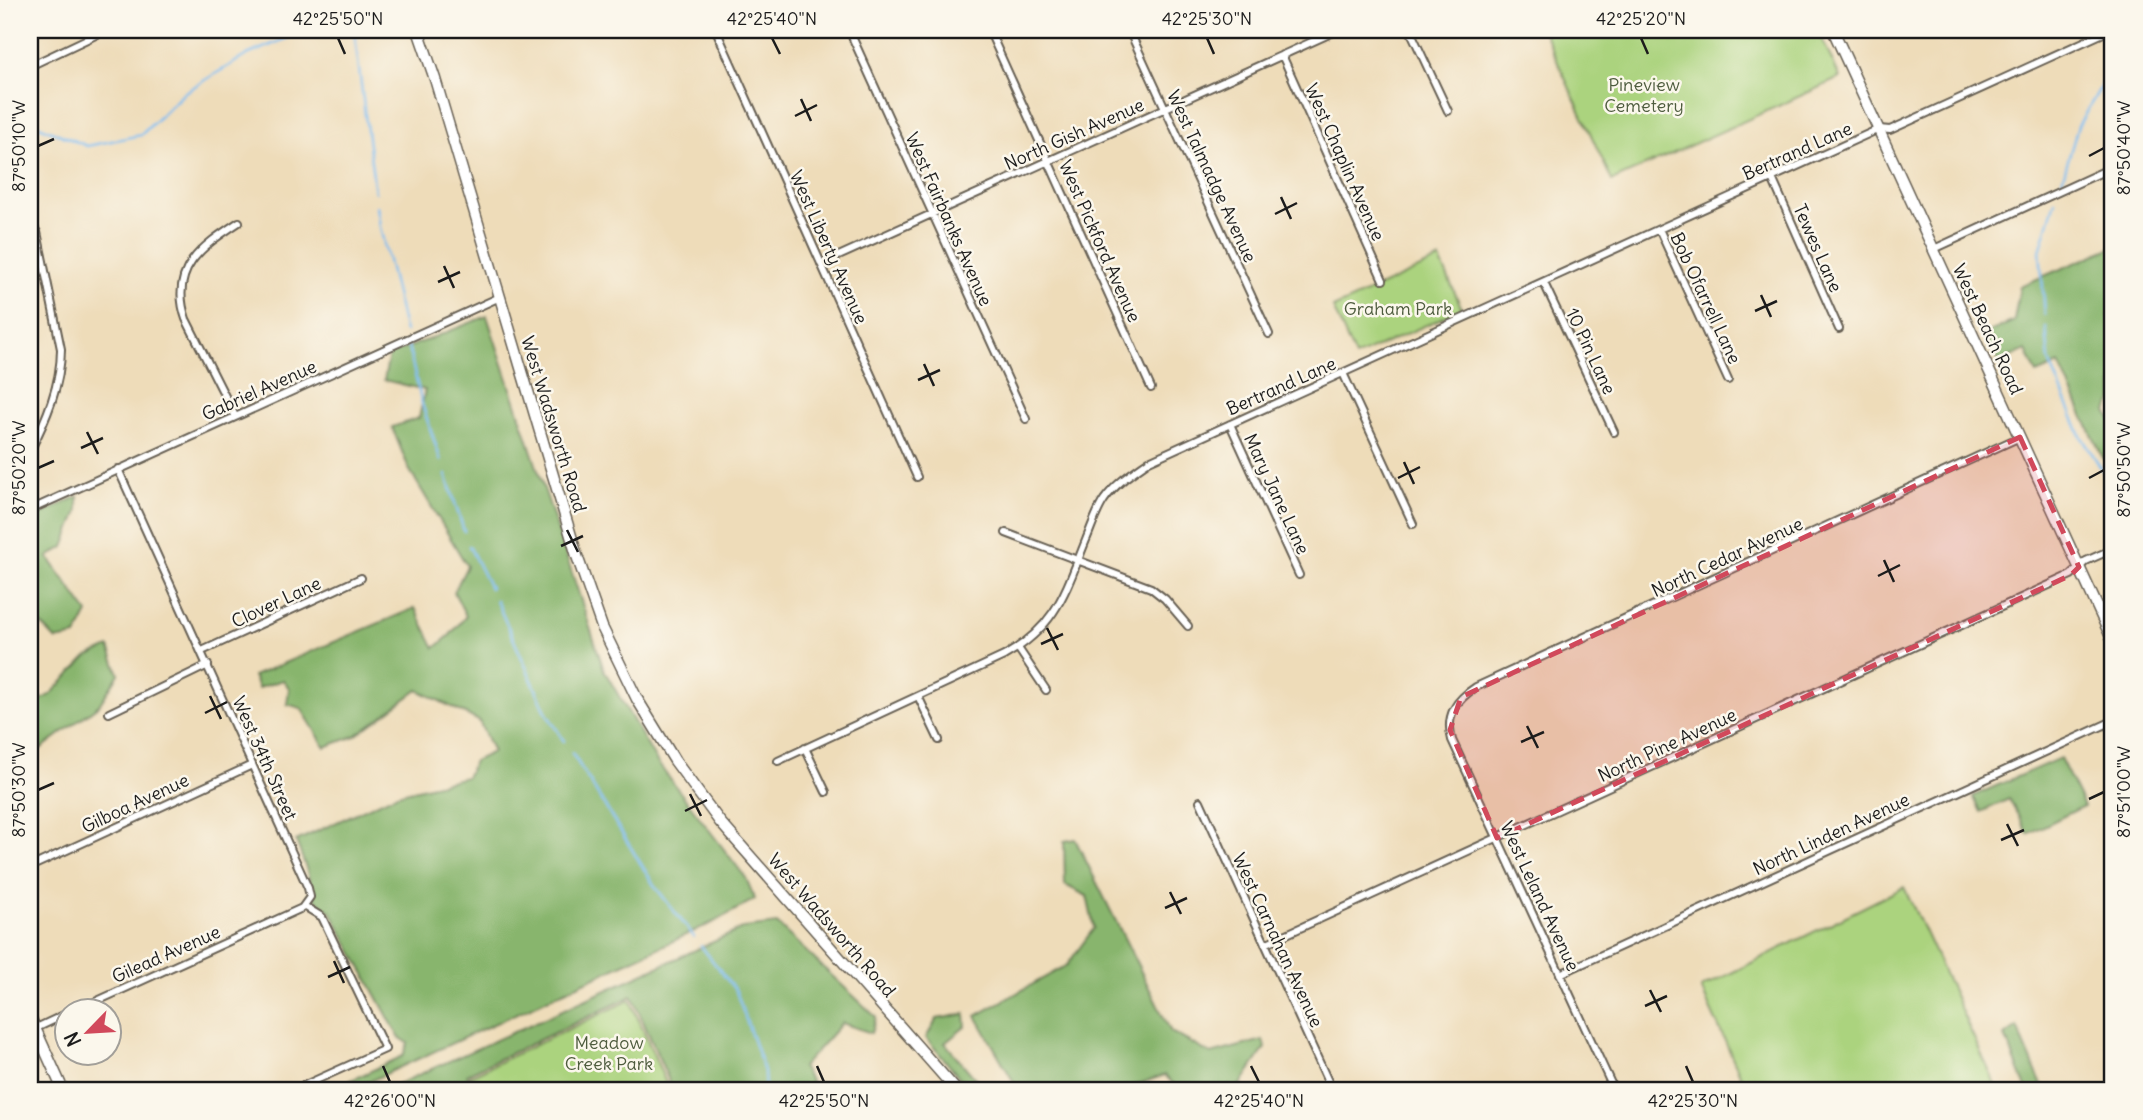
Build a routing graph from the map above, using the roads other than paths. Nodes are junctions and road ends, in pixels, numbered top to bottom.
1 (106, 30) edge
2 (418, 30) edge
3 (716, 30) edge
4 (849, 30) edge
5 (989, 30) edge
6 (1129, 30) edge
7 (1338, 30) edge
8 (1410, 30) edge
9 (1833, 30) edge
10 (2110, 30) edge
11 (1282, 55) junction
12 (30, 66) edge
13 (1165, 108) junction
14 (1448, 111) dead end
15 (1879, 129) junction
16 (1048, 161) junction
17 (2113, 167) edge
18 (1772, 178) junction
19 (931, 215) junction
20 (239, 222) dead end
21 (30, 224) edge
22 (1659, 229) junction
23 (1934, 249) junction
24 (821, 264) junction
25 (1383, 280) dead end
26 (1544, 283) junction
27 (500, 297) junction
28 (1839, 329) dead end
29 (1269, 334) dead end
30 (1343, 373) junction
31 (1728, 380) dead end
32 (1151, 388) dead end
33 (235, 416) junction
34 (1026, 419) dead end
35 (1230, 424) junction
36 (1614, 432) dead end
37 (2020, 437) junction
38 (30, 451) edge
39 (118, 469) junction
40 (917, 477) dead end
41 (30, 510) edge
42 (1413, 524) dead end
43 (1006, 533) dead end
44 (2113, 549) edge
45 (1078, 560) junction
46 (2079, 567) junction
47 (1299, 575) dead end
48 (361, 578) dead end
49 (1188, 626) dead end
50 (2113, 641) edge
51 (1018, 648) junction
52 (202, 651) junction
53 (208, 665) junction
54 (1046, 690) dead end
55 (918, 696) junction
56 (1453, 711) joint
57 (109, 713) dead end
58 (2113, 721) edge
59 (939, 740) dead end
60 (804, 748) junction
61 (778, 761) dead end
62 (253, 765) junction
63 (826, 792) dead end
64 (1200, 801) dead end
65 (1497, 838) junction
66 (30, 867) edge
67 (304, 906) junction
68 (1265, 944) junction
69 (1560, 974) junction
70 (104, 998) edge
71 (30, 1017) edge
72 (52, 1021) edge
73 (32, 1030) edge
74 (63, 1090) edge
75 (294, 1090) edge
76 (956, 1090) edge
77 (1332, 1090) edge
78 (1614, 1090) edge

1 - 12 street
2 - 27 main road, West Wadsworth Road
3 - 24 street, West Liberty Avenue
4 - 19 street, West Fairbanks Avenue
5 - 16 street, West Pickford Avenue
6 - 13 street, West Talmadge Avenue
7 - 11 street, North Gish Avenue
8 - 14 street
9 - 15 main road, West Beach Road
10 - 15 street, Bertrand Lane
11 - 13 street, North Gish Avenue
11 - 25 street, West Chaplin Avenue
13 - 16 street, North Gish Avenue
13 - 29 street, West Talmadge Avenue
15 - 18 street, Bertrand Lane
15 - 23 main road, West Beach Road
16 - 19 street, North Gish Avenue
16 - 32 street, West Pickford Avenue
17 - 23 street
18 - 22 street, Bertrand Lane
18 - 28 street, Tewes Lane
19 - 24 street, North Gish Avenue
19 - 34 street, West Fairbanks Avenue
20 - 33 street
21 - 38 street
22 - 26 street, Bertrand Lane
22 - 31 street, Bob Ofarrell Lane
23 - 37 main road, West Beach Road
24 - 40 street, West Liberty Avenue
26 - 30 street, Bertrand Lane
26 - 36 street, 10 Pin Lane
27 - 33 street, Gabriel Avenue
27 - 76 main road, West Wadsworth Road
30 - 35 street, Bertrand Lane
30 - 42 street
33 - 39 street, Gabriel Avenue
35 - 45 street, Bertrand Lane
35 - 47 street, Mary Jane Lane
37 - 46 main road, West Beach Road
37 - 56 street, North Cedar Avenue
39 - 41 street, Gabriel Avenue
39 - 52 street, West 34th Street
43 - 45 street
44 - 46 street, North Pine Avenue
45 - 49 street
45 - 51 street, Bertrand Lane
46 - 50 main road, West Beach Road
46 - 65 street, North Pine Avenue
48 - 52 street, Clover Lane
51 - 54 street
51 - 55 street, Bertrand Lane
52 - 53 street, West 34th Street
53 - 57 street
53 - 62 street, West 34th Street
55 - 59 street
55 - 60 street, Bertrand Lane
56 - 65 street, West Leland Avenue
58 - 69 street, North Linden Avenue
60 - 61 street, Bertrand Lane
60 - 63 street
62 - 66 street, Gilboa Avenue
62 - 67 street, West 34th Street
64 - 68 street, West Carnahan Avenue
65 - 68 street, North Pine Avenue
65 - 69 street, West Leland Avenue
67 - 70 street, Gilead Avenue
67 - 75 street
68 - 77 street, West Carnahan Avenue
69 - 78 street, West Leland Avenue
71 - 73 main road
72 - 73 street
73 - 74 main road

